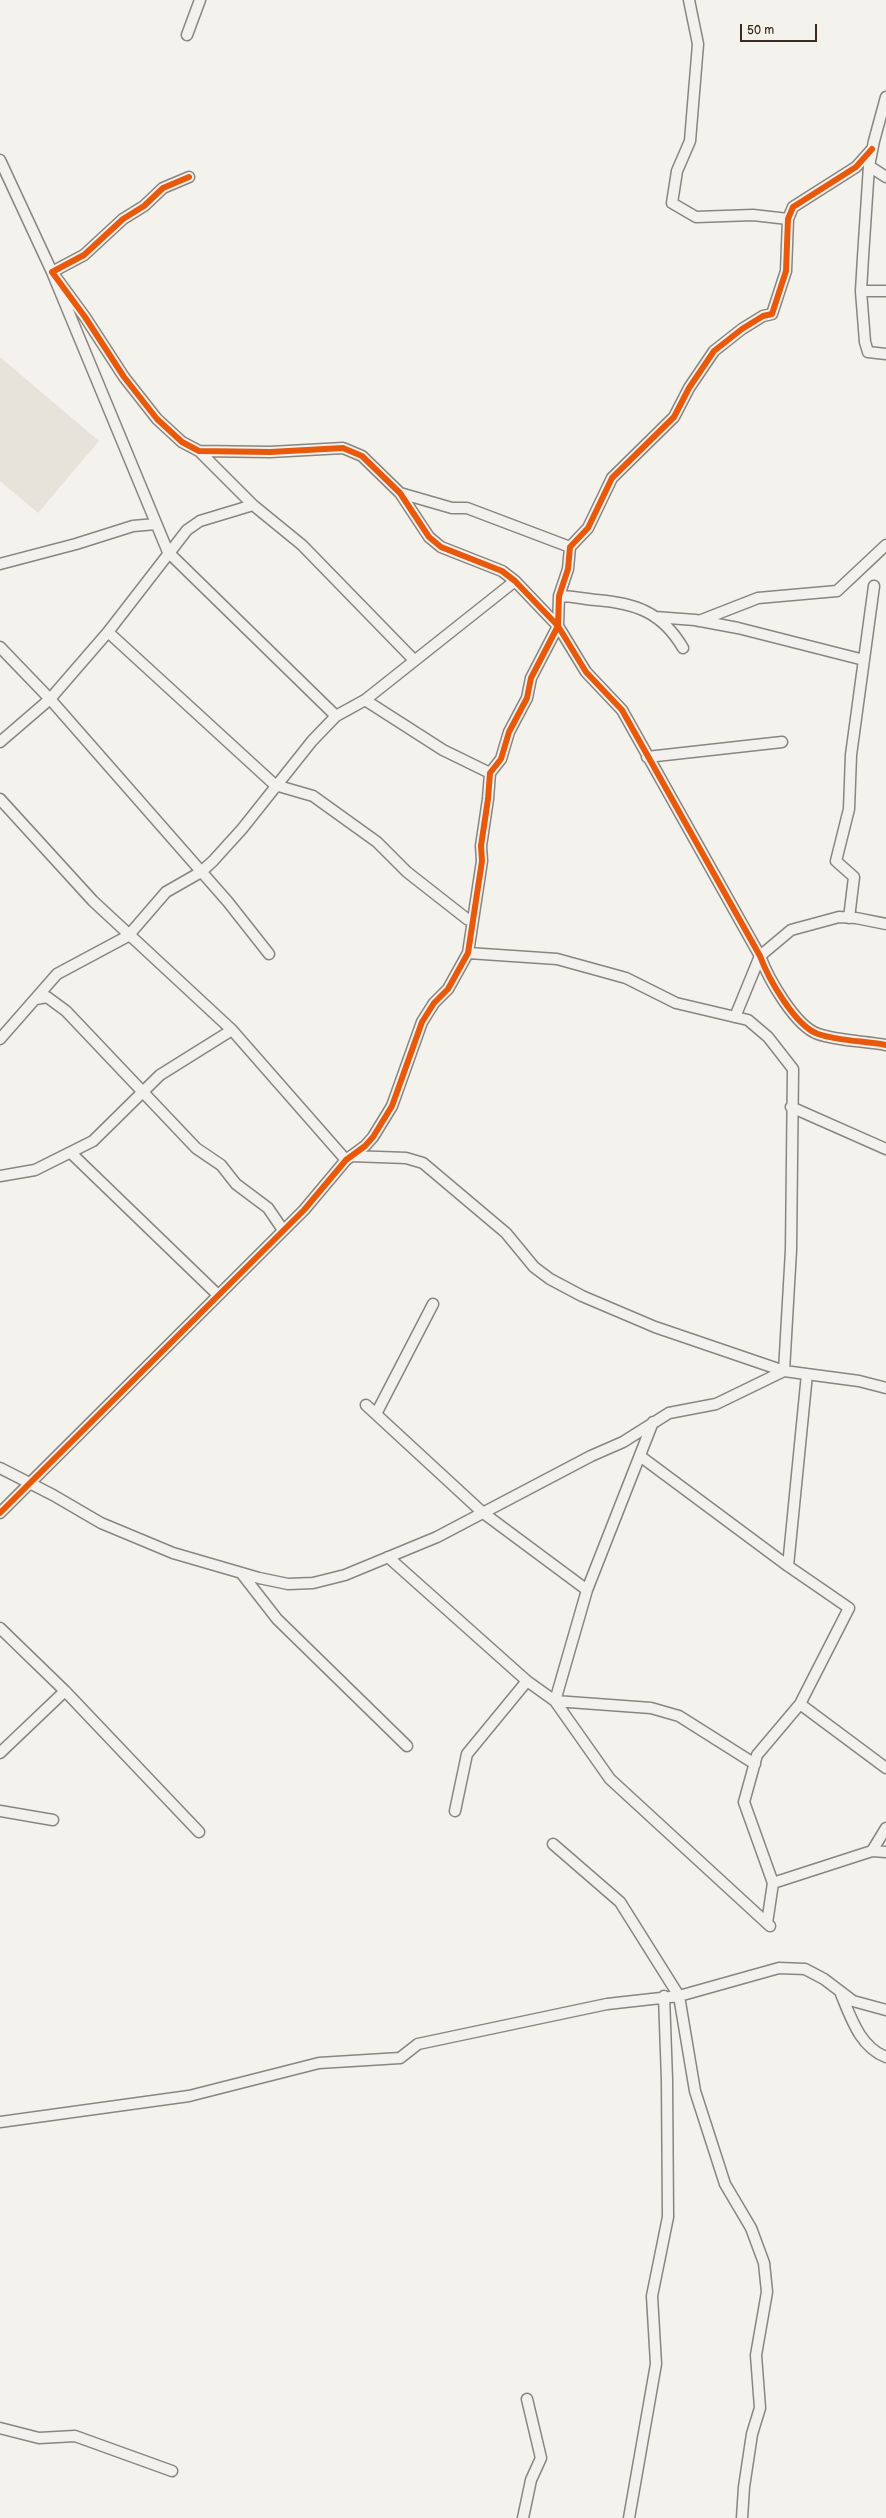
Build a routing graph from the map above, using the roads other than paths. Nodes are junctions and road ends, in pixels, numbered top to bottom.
1 (200, 0) edge
2 (689, 0) edge
3 (186, 35) dead end
4 (886, 97) edge
5 (872, 149) junction
6 (0, 160) edge
7 (869, 166) junction
8 (886, 176) edge
9 (189, 177) dead end
10 (788, 219) junction
11 (52, 272) junction
12 (861, 291) junction
13 (886, 291) edge
14 (886, 354) edge
15 (199, 451) junction
16 (400, 493) junction
17 (253, 505) junction
18 (156, 524) junction
19 (886, 545) edge
20 (570, 547) junction
21 (168, 552) junction
22 (0, 564) edge
23 (515, 581) junction
24 (874, 586) dead end
25 (559, 596) junction
26 (655, 616) junction
27 (699, 621) junction
28 (558, 626) junction
29 (108, 632) junction
30 (0, 647) edge
31 (683, 648) dead end
32 (414, 660) junction
33 (864, 660) junction
34 (50, 699) junction
35 (365, 700) junction
36 (336, 716) junction
37 (0, 742) edge
38 (782, 742) dead end
39 (647, 757) junction
40 (490, 773) junction
41 (275, 784) junction
42 (0, 799) edge
43 (201, 872) junction
44 (849, 918) junction
45 (472, 921) junction
46 (886, 924) edge
47 (128, 936) junction
48 (468, 953) junction
49 (269, 954) dead end
50 (760, 956) junction
51 (36, 999) junction
52 (735, 1017) junction
53 (232, 1030) junction
54 (0, 1039) edge
55 (886, 1045) edge
56 (142, 1091) junction
57 (791, 1107) junction
58 (886, 1149) edge
59 (72, 1154) junction
60 (349, 1158) junction
61 (0, 1176) edge
62 (283, 1230) junction
63 (218, 1295) junction
64 (433, 1304) dead end
65 (784, 1370) junction
66 (807, 1374) junction
67 (886, 1388) edge
68 (366, 1405) dead end
69 (376, 1414) junction
70 (653, 1422) junction
71 (640, 1456) junction
72 (0, 1468) edge
73 (30, 1483) junction
74 (482, 1512) junction
75 (0, 1513) edge
76 (388, 1557) junction
77 (788, 1566) junction
78 (242, 1574) junction
79 (587, 1590) junction
80 (0, 1628) edge
81 (527, 1681) junction
82 (65, 1690) junction
83 (555, 1701) junction
84 (800, 1704) junction
85 (407, 1746) dead end
86 (0, 1753) edge
87 (755, 1764) junction
88 (886, 1768) edge
89 (0, 1811) edge
90 (455, 1811) dead end
91 (53, 1820) dead end
92 (886, 1828) edge
93 (199, 1832) dead end
94 (553, 1844) dead end
95 (872, 1850) junction
96 (886, 1852) edge
97 (773, 1883) junction
98 (841, 1994) junction
99 (664, 1996) junction
100 (679, 1996) junction
101 (886, 2010) edge
102 (886, 2058) edge
103 (0, 2122) edge
104 (527, 2399) dead end
105 (0, 2428) edge
106 (172, 2471) dead end
107 (523, 2518) edge
108 (628, 2518) edge
109 (742, 2518) edge

1 - 3 street
2 - 10 street
4 - 5 street
5 - 7 street
5 - 10 street
6 - 11 street
7 - 8 street
7 - 12 street
9 - 11 street
10 - 20 street
11 - 15 street
11 - 18 street
12 - 13 street
12 - 14 street
15 - 16 street
15 - 17 street
16 - 20 street
16 - 23 street
17 - 21 street
17 - 32 street
18 - 21 street
18 - 22 street
19 - 27 street
20 - 25 street
21 - 29 street
21 - 36 street
23 - 28 street
23 - 32 street
24 - 33 street
25 - 26 street
25 - 28 street
26 - 27 street
26 - 31 street
27 - 33 street
28 - 39 street
28 - 40 street
29 - 34 street
29 - 41 street
30 - 34 street
32 - 35 street
33 - 44 street
34 - 37 street
34 - 43 street
35 - 36 street
35 - 40 street
36 - 41 street
38 - 39 street
39 - 50 street
40 - 45 street
41 - 43 street
41 - 45 street
42 - 47 street
43 - 47 street
43 - 49 street
44 - 46 street
44 - 50 street
45 - 48 street
47 - 51 street
47 - 53 street
48 - 52 street
48 - 60 street
50 - 52 street
50 - 55 street
51 - 54 street
51 - 56 street
52 - 57 street
53 - 56 street
53 - 60 street
56 - 59 street
56 - 62 street
57 - 58 street
57 - 65 street
59 - 61 street
59 - 63 street
60 - 62 street
60 - 65 street
62 - 63 street
63 - 73 street
64 - 69 street
65 - 66 street
65 - 70 street
66 - 67 street
66 - 77 street
68 - 69 street
69 - 74 street
70 - 71 street
70 - 74 street
71 - 77 street
71 - 79 street
72 - 73 street
73 - 75 street
73 - 78 street
74 - 76 street
74 - 79 street
76 - 78 street
76 - 81 street
77 - 84 street
78 - 85 street
79 - 83 street
80 - 82 street
81 - 83 street
81 - 90 street
82 - 86 street
82 - 93 street
83 - 87 street
83 - 97 street
84 - 87 street
84 - 88 street
87 - 97 street
89 - 91 street
92 - 95 street
94 - 100 street
95 - 96 street
95 - 97 street
98 - 100 street
98 - 101 street
98 - 102 street
99 - 100 street
99 - 103 street
99 - 108 street
100 - 109 street
104 - 107 street
105 - 106 street

